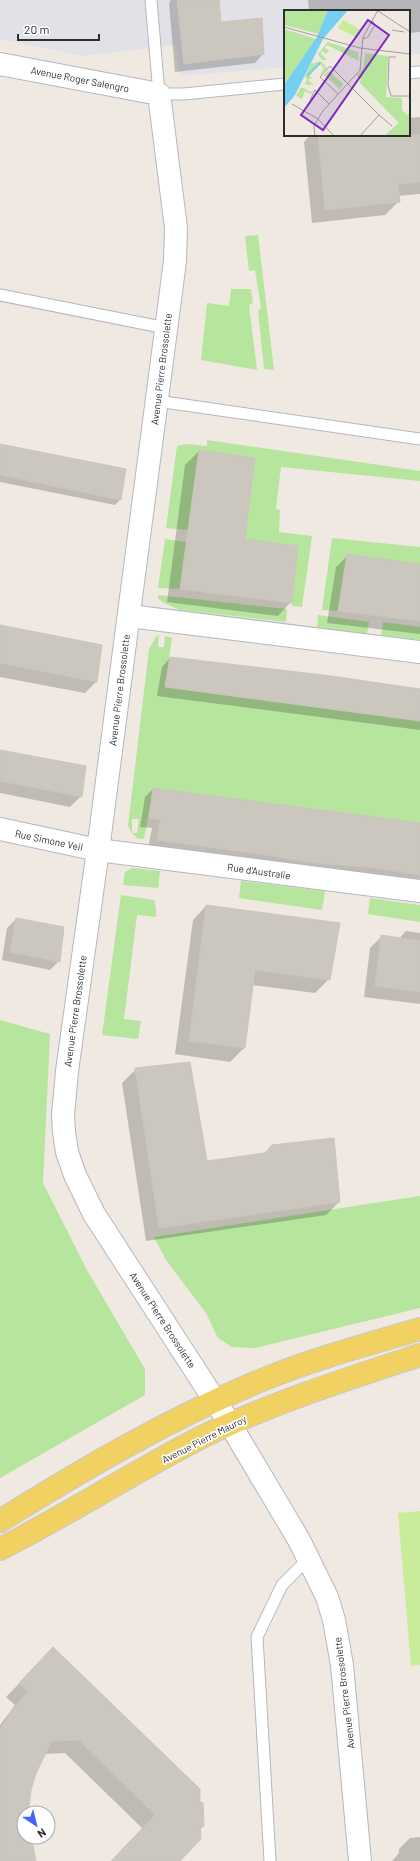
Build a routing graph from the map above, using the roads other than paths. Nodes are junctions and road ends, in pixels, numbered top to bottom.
1 (151, 0) edge
2 (0, 64) edge
3 (420, 72) edge
4 (410, 73) edge
5 (284, 84) edge
6 (159, 94) junction
7 (0, 295) edge
8 (166, 328) junction
9 (157, 401) junction
10 (420, 439) edge
11 (129, 616) junction
12 (420, 652) edge
13 (0, 829) edge
14 (98, 850) junction
15 (420, 890) edge
16 (420, 1329) edge
17 (420, 1355) edge
18 (215, 1401) junction
19 (230, 1424) junction
20 (0, 1521) edge
21 (0, 1549) edge
22 (309, 1558) junction
23 (270, 1861) edge
24 (360, 1861) edge

1 - 6 lane
2 - 6 street, Avenue Roger Salengro
3 - 4 lane
5 - 6 lane
6 - 8 street, Avenue Pierre Brossolette
7 - 8 lane
8 - 9 street, Avenue Pierre Brossolette
9 - 10 lane
9 - 11 street, Avenue Pierre Brossolette
11 - 12 street
11 - 14 street, Avenue Pierre Brossolette
13 - 14 street, Rue Simone Veil
14 - 15 street, Rue d'Australie
14 - 18 street, Avenue Pierre Brossolette
16 - 18 main road
17 - 19 main road, Avenue Pierre Mauroy
18 - 19 street, Avenue Pierre Brossolette
18 - 20 main road
19 - 21 main road, Avenue Pierre Mauroy
19 - 22 street, Avenue Pierre Brossolette
22 - 23 lane
22 - 24 street, Avenue Pierre Brossolette

